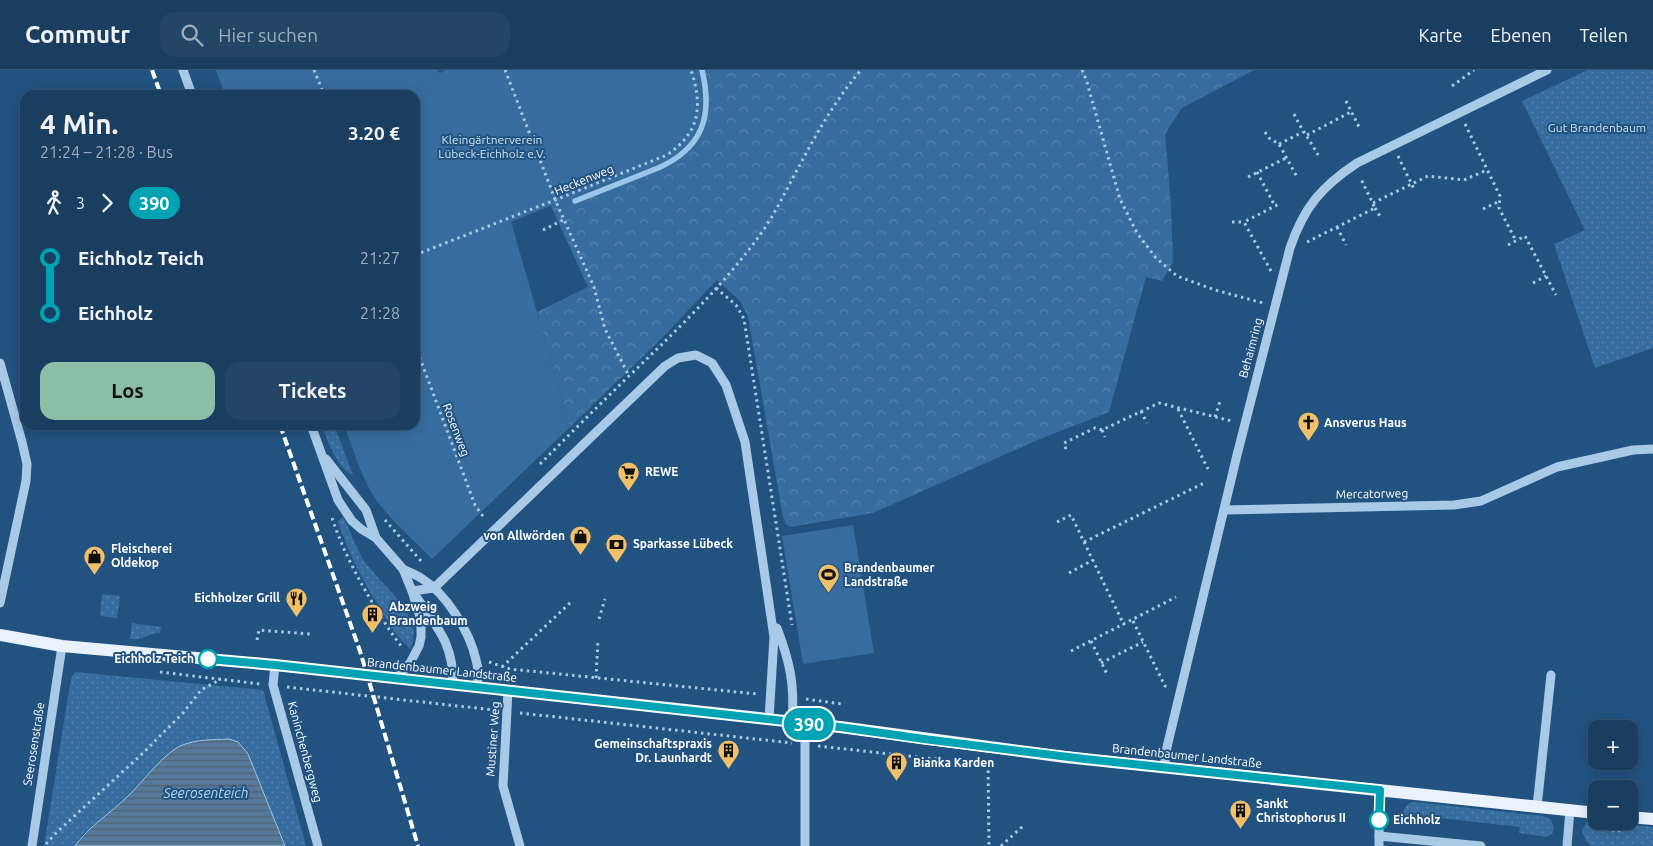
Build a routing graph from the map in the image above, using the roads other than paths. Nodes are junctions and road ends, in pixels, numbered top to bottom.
1 (184, 70) edge
2 (1548, 70) edge
3 (190, 90) edge
4 (0, 363) edge
5 (313, 430) edge
6 (1653, 449) edge
7 (323, 455) junction
8 (1224, 510) junction
9 (376, 538) junction
10 (403, 570) junction
11 (434, 588) junction
12 (412, 591) junction
13 (0, 603) edge
14 (773, 618) junction
15 (0, 635) edge
16 (62, 646) junction
17 (275, 665) junction
18 (1551, 675) dead end
19 (396, 678) junction
20 (453, 685) junction
21 (477, 687) junction
22 (508, 691) junction
23 (769, 719) junction
24 (799, 723) junction
25 (1164, 768) junction
26 (1380, 790) junction
27 (1537, 807) junction
28 (1570, 810) junction
29 (1588, 812) edge
30 (1638, 817) edge
31 (1653, 819) edge
32 (1379, 836) junction
33 (32, 846) edge
34 (318, 846) edge
35 (520, 846) edge
36 (804, 846) edge
37 (1379, 846) edge
38 (1481, 846) edge
39 (1567, 846) edge

1 - 3 street
2 - 8 street, Behaimring
4 - 13 street
5 - 7 street
6 - 8 street, Mercatorweg
7 - 9 street
7 - 9 street
8 - 25 street, Behaimring
9 - 10 street
10 - 11 street
10 - 12 street
11 - 12 street
11 - 14 street
11 - 21 street
12 - 19 street
12 - 20 street
14 - 23 street
14 - 24 street
15 - 16 main road, Brandenbaumer Landstraße
16 - 17 main road, Brandenbaumer Landstraße
16 - 33 street, Seerosenstraße
17 - 19 main road, Brandenbaumer Landstraße
17 - 34 street, Kaninchenbergweg
18 - 27 street
19 - 20 main road, Brandenbaumer Landstraße
20 - 21 main road, Brandenbaumer Landstraße
21 - 22 main road, Brandenbaumer Landstraße
22 - 23 main road, Brandenbaumer Landstraße
22 - 35 street, Mustiner Weg
23 - 24 main road, Brandenbaumer Landstraße
24 - 25 main road, Brandenbaumer Landstraße
24 - 36 street
25 - 26 main road, Brandenbaumer Landstraße
26 - 27 main road, Brandenbaumer Landstraße
26 - 32 street
27 - 28 main road, Brandenbaumer Landstraße
28 - 29 main road, Brandenbaumer Landstraße
28 - 39 street
30 - 31 main road
32 - 37 street
32 - 38 street

